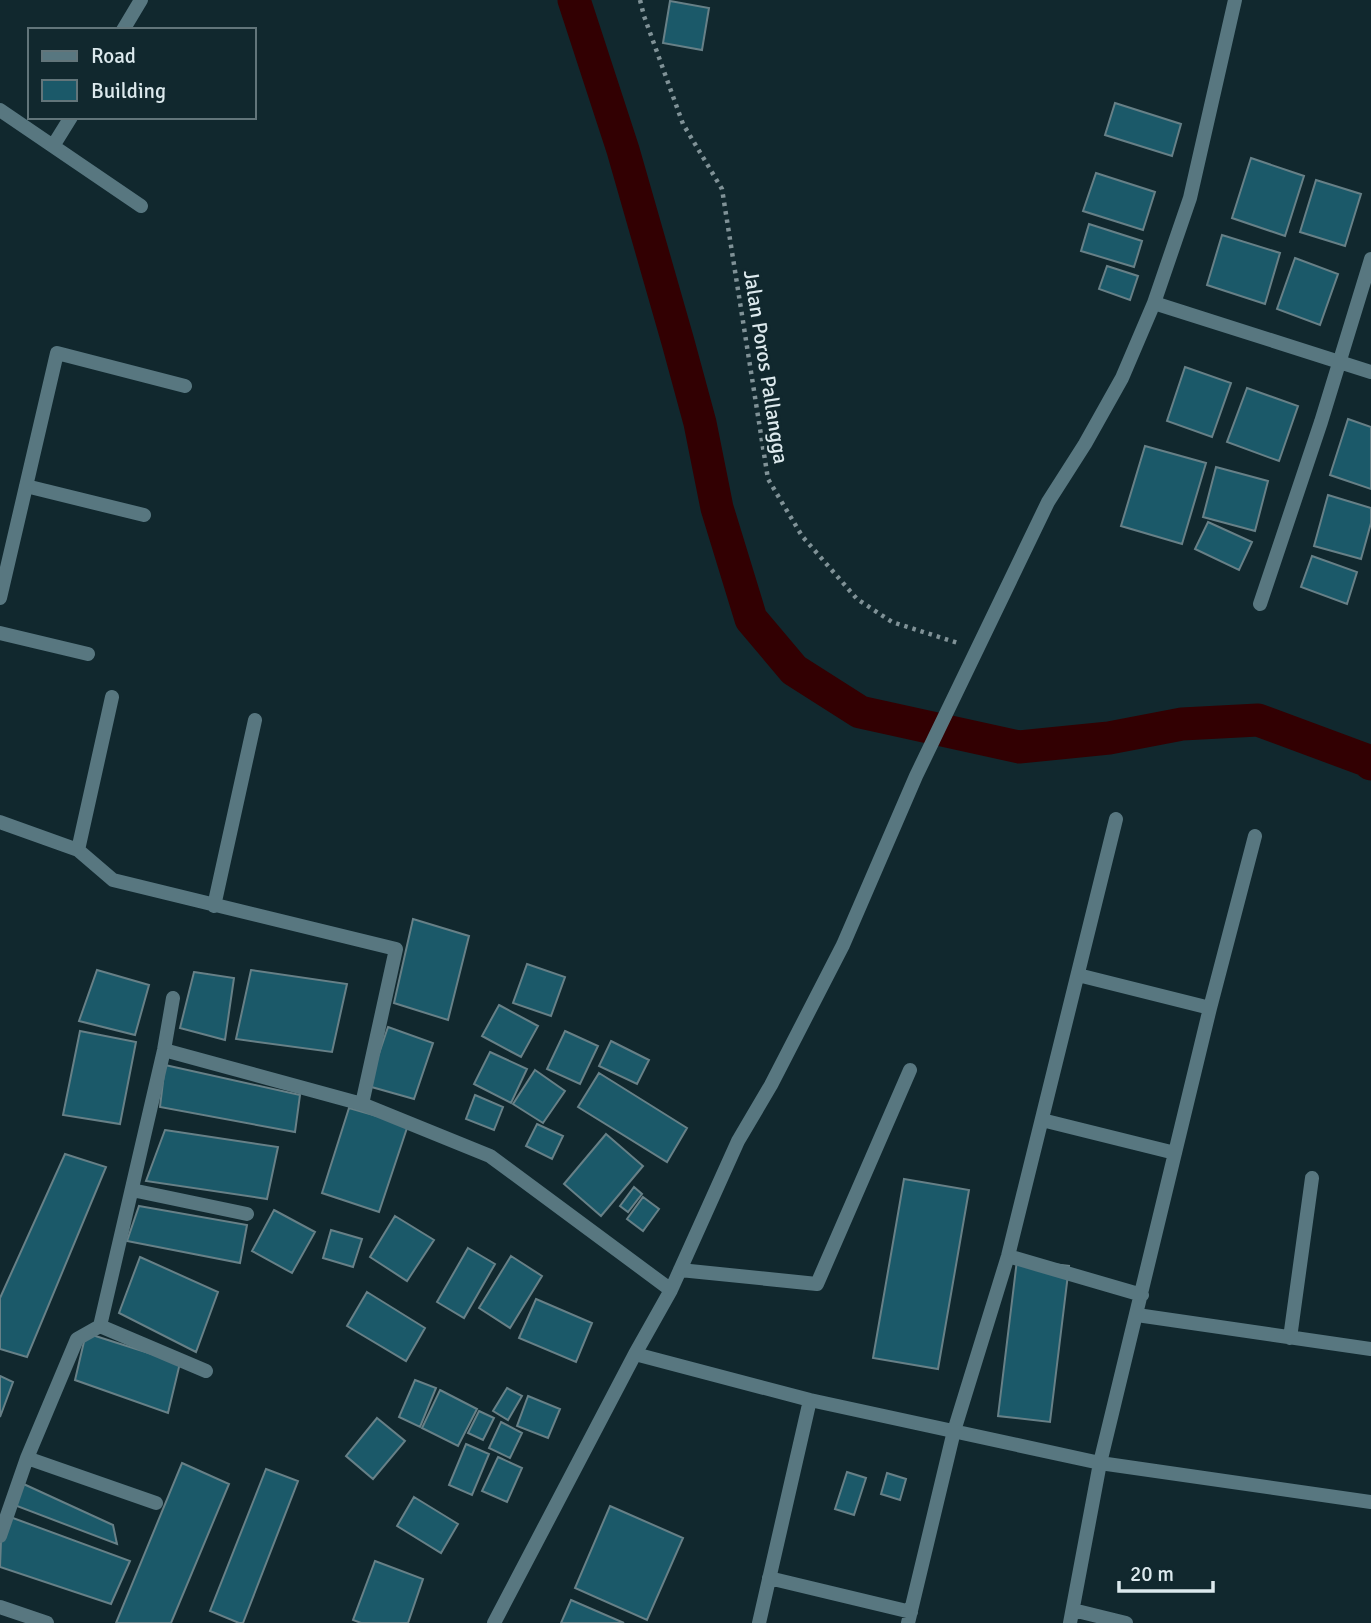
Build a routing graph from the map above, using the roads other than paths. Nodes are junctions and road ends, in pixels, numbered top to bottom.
1 (141, 0) edge
2 (1234, 0) edge
3 (124, 28) edge
4 (0, 110) edge
5 (70, 119) edge
6 (53, 146) junction
7 (141, 205) dead end
8 (1371, 259) edge
9 (1154, 303) junction
10 (1339, 363) junction
11 (1371, 372) edge
12 (185, 386) dead end
13 (26, 486) junction
14 (144, 515) dead end
15 (0, 598) edge
16 (1260, 604) dead end
17 (0, 633) edge
18 (88, 654) dead end
19 (112, 697) dead end
20 (255, 720) dead end
21 (1116, 819) dead end
22 (0, 822) edge
23 (1255, 836) dead end
24 (78, 849) junction
25 (214, 906) junction
26 (1078, 975) junction
27 (173, 998) dead end
28 (1210, 1008) junction
29 (164, 1050) junction
30 (910, 1070) dead end
31 (362, 1104) junction
32 (1042, 1120) junction
33 (1175, 1153) junction
34 (1312, 1178) dead end
35 (132, 1190) junction
36 (247, 1214) dead end
37 (1008, 1256) junction
38 (680, 1270) junction
39 (671, 1290) junction
40 (1142, 1295) junction
41 (1137, 1315) junction
42 (100, 1326) junction
43 (1290, 1338) junction
44 (1371, 1349) edge
45 (635, 1354) junction
46 (206, 1371) dead end
47 (810, 1400) junction
48 (954, 1431) junction
49 (27, 1458) junction
50 (1100, 1463) junction
51 (1371, 1502) edge
52 (156, 1503) dead end
53 (0, 1536) edge
54 (769, 1578) junction
55 (0, 1607) edge
56 (1072, 1616) edge
57 (909, 1617) edge
58 (47, 1623) edge
59 (494, 1623) edge
60 (759, 1623) edge
61 (1126, 1623) edge

1 - 3 street
2 - 9 street
4 - 6 street
5 - 6 street
6 - 7 street
8 - 10 street
9 - 10 street
9 - 38 street
10 - 11 street
10 - 16 street
12 - 13 street
13 - 14 street
13 - 15 street
17 - 18 street
19 - 24 street
20 - 25 street
21 - 26 street
22 - 24 street
23 - 28 street
24 - 25 street
25 - 31 street
26 - 28 street
26 - 32 street
27 - 29 street
28 - 33 street
29 - 31 street
29 - 35 street
30 - 38 street
31 - 39 street
32 - 33 street
32 - 37 street
33 - 40 street
34 - 43 street
35 - 36 street
35 - 42 street
37 - 40 street
37 - 48 street
38 - 39 street
39 - 45 street
40 - 41 street
41 - 43 street
41 - 50 street
42 - 46 street
42 - 49 street
43 - 44 street
45 - 47 street
45 - 59 street
47 - 48 street
47 - 54 street
48 - 50 street
48 - 57 street
49 - 52 street
49 - 53 street
50 - 51 street
50 - 56 street
54 - 57 street
54 - 60 street
55 - 58 street
56 - 61 street

